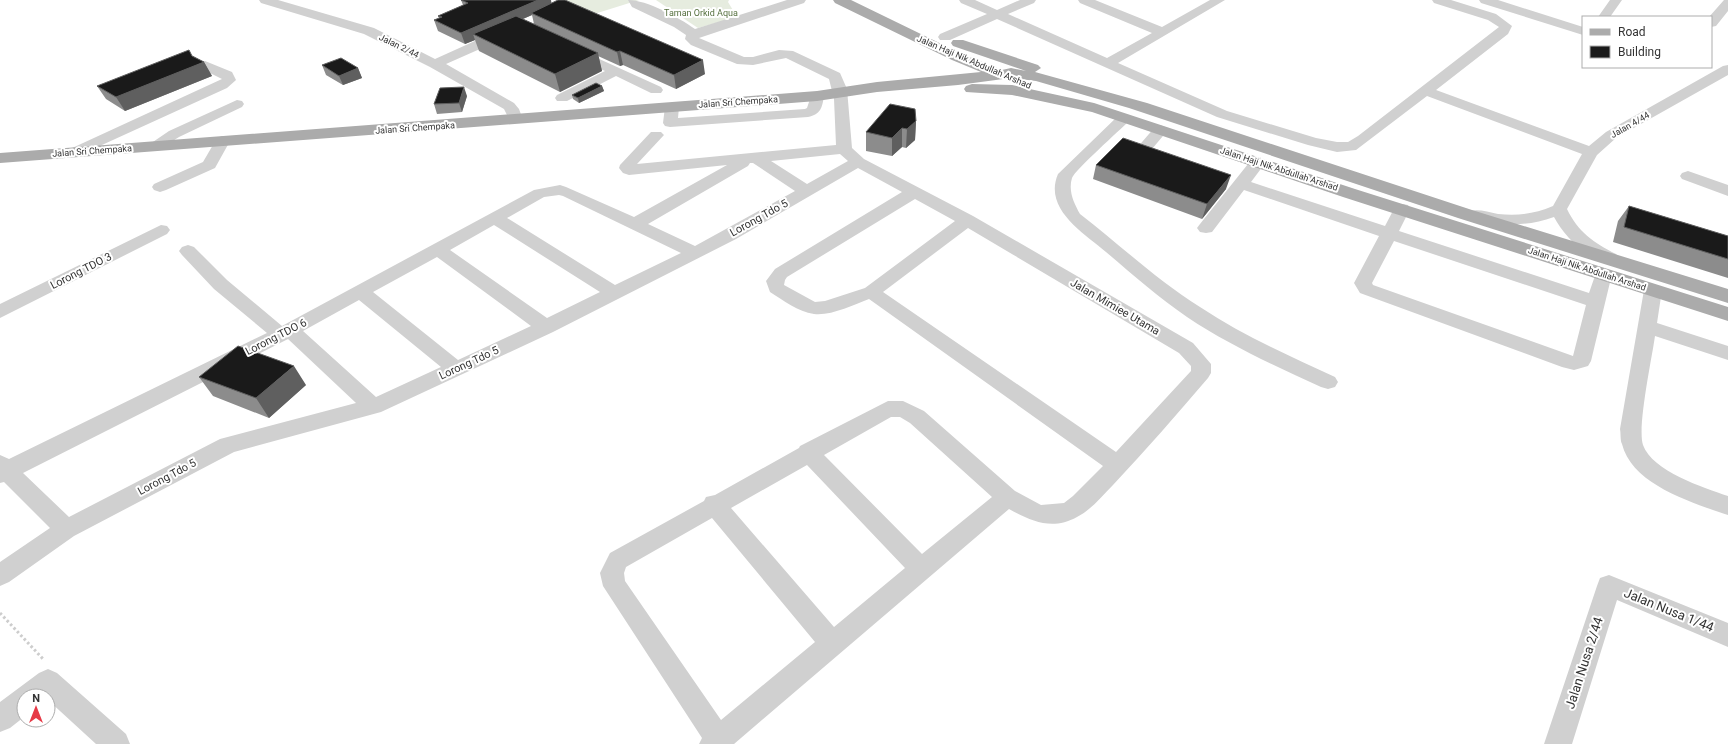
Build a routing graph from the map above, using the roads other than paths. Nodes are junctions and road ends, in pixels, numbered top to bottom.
1 (265, 0) edge
2 (634, 0) edge
3 (800, 0) edge
4 (840, 0) edge
5 (860, 0) edge
6 (965, 0) edge
7 (1030, 0) edge
8 (1084, 0) edge
9 (1219, 0) edge
10 (1438, 0) edge
11 (1485, 0) edge
12 (1616, 0) edge
13 (1728, 2) edge
14 (999, 14) junction
15 (1605, 16) edge
16 (1712, 22) edge
17 (515, 29) edge
18 (1582, 31) edge
19 (1162, 32) junction
20 (693, 34) junction
21 (945, 37) junction
22 (567, 48) edge
23 (961, 51) junction
24 (1108, 63) junction
25 (435, 64) junction
26 (205, 65) dead end
27 (1706, 68) edge
28 (616, 71) junction
29 (1724, 71) edge
30 (1007, 75) junction
31 (944, 81) junction
32 (961, 89) junction
33 (656, 90) dead end
34 (1424, 90) junction
35 (832, 94) junction
36 (562, 98) dead end
37 (236, 104) dead end
38 (1141, 106) junction
39 (1094, 108) junction
40 (1124, 118) junction
41 (516, 120) junction
42 (1160, 130) junction
43 (656, 135) dead end
44 (222, 141) junction
45 (155, 146) junction
46 (844, 149) junction
47 (75, 152) junction
48 (1591, 152) junction
49 (0, 158) edge
50 (754, 159) junction
51 (858, 162) junction
52 (1258, 162) junction
53 (1179, 163) edge
54 (1688, 176) dead end
55 (1241, 184) junction
56 (160, 188) dead end
57 (1728, 190) edge
58 (806, 192) junction
59 (914, 192) junction
60 (1559, 209) junction
61 (1402, 210) junction
62 (1466, 214) junction
63 (495, 218) junction
64 (966, 220) junction
65 (635, 224) junction
66 (1206, 228) dead end
67 (161, 230) dead end
68 (1390, 232) junction
69 (439, 250) junction
70 (188, 251) dead end
71 (694, 252) junction
72 (1607, 266) junction
73 (1653, 290) junction
74 (361, 292) junction
75 (871, 292) junction
76 (614, 293) junction
77 (1728, 296) edge
78 (1596, 302) junction
79 (0, 312) edge
80 (1728, 314) edge
81 (1647, 326) junction
82 (546, 327) junction
83 (285, 332) junction
84 (1728, 354) edge
85 (456, 369) junction
86 (1328, 382) dead end
87 (374, 407) junction
88 (808, 452) junction
89 (1118, 465) junction
90 (2, 469) edge
91 (1007, 497) junction
92 (714, 504) junction
93 (1728, 506) edge
94 (66, 529) junction
95 (921, 569) junction
96 (0, 575) edge
97 (1609, 586) joint
98 (1728, 634) edge
99 (833, 645) junction
100 (56, 701) edge
101 (16, 706) edge
102 (0, 719) edge
103 (715, 742) edge
104 (1561, 743) edge
105 (116, 744) edge

1 - 25 street, Jalan 2/44
2 - 20 street
3 - 20 street
4 - 23 main road, Jalan Haji Nik Abdullah Arshad
5 - 21 main road, Jalan Haji Nik Abdullah Arshad
6 - 14 street
7 - 14 street
8 - 19 street
9 - 19 street
10 - 34 street
11 - 18 street
12 - 15 street
13 - 16 street
14 - 21 street
14 - 24 street
17 - 25 street
19 - 24 street
20 - 35 street
21 - 23 main road, Jalan Haji Nik Abdullah Arshad
22 - 28 street
23 - 30 main road
23 - 31 main road
23 - 38 main road, Jalan Haji Nik Abdullah Arshad
24 - 34 street
25 - 41 street, Jalan 2/44
26 - 47 street
27 - 29 street
28 - 33 street
28 - 36 street
29 - 48 street, Jalan 4/44
30 - 31 main road
30 - 32 main road
30 - 38 main road
30 - 39 main road, Jalan Haji Nik Abdullah Arshad
31 - 35 main road
32 - 35 main road
32 - 39 main road
34 - 48 street
35 - 41 main road, Jalan Sri Chempaka
35 - 46 street
37 - 45 street
38 - 62 main road, Jalan Haji Nik Abdullah Arshad
39 - 40 main road, Jalan Haji Nik Abdullah Arshad
40 - 42 main road, Jalan Haji Nik Abdullah Arshad
40 - 86 street
41 - 44 main road, Jalan Sri Chempaka
42 - 52 main road, Jalan Haji Nik Abdullah Arshad
42 - 53 street
43 - 50 street
44 - 45 main road, Jalan Sri Chempaka
44 - 56 street
45 - 47 main road, Jalan Sri Chempaka
46 - 50 street
46 - 51 street, Jalan Mimiee Utama
47 - 49 main road, Jalan Sri Chempaka
48 - 60 street, Jalan 4/44
50 - 58 street
50 - 65 street
51 - 58 street, Lorong Tdo 5
51 - 59 street, Jalan Mimiee Utama
52 - 55 street
52 - 61 main road, Jalan Haji Nik Abdullah Arshad
54 - 57 street
55 - 66 street
55 - 68 street
58 - 71 street, Lorong Tdo 5
59 - 64 street, Jalan Mimiee Utama
59 - 75 street
60 - 62 street
60 - 72 street
61 - 68 street
61 - 72 main road, Jalan Haji Nik Abdullah Arshad
62 - 72 main road, Jalan Haji Nik Abdullah Arshad
63 - 65 street, Lorong TDO 6
63 - 69 street, Lorong TDO 6
63 - 76 street
64 - 75 street
64 - 89 street, Jalan Mimiee Utama
65 - 71 street
67 - 79 street, Lorong TDO 3
68 - 78 street
68 - 78 street
69 - 74 street, Lorong TDO 6
69 - 82 street
70 - 83 street
71 - 76 street, Lorong Tdo 5
72 - 73 main road, Jalan Haji Nik Abdullah Arshad
72 - 77 main road, Jalan Haji Nik Abdullah Arshad
72 - 78 street
73 - 80 main road, Jalan Haji Nik Abdullah Arshad
73 - 81 street
74 - 83 street, Lorong TDO 6
74 - 85 street
75 - 89 street
76 - 82 street, Lorong Tdo 5
81 - 84 street
81 - 93 street
82 - 85 street, Lorong Tdo 5
83 - 87 street
83 - 90 street, Lorong TDO 6
85 - 87 street, Lorong Tdo 5
87 - 94 street, Lorong Tdo 5
88 - 91 street, Jalan Mimiee Utama
88 - 92 street, Jalan Mimiee Utama
88 - 95 street
89 - 91 street, Jalan Mimiee Utama
90 - 94 street
91 - 95 street
92 - 99 street
92 - 103 street, Jalan Mimiee Utama
94 - 96 street, Lorong Tdo 5
95 - 99 street
97 - 98 street, Jalan Nusa 1/44
97 - 104 street, Jalan Nusa 2/44
99 - 103 street
100 - 105 street
101 - 102 street

